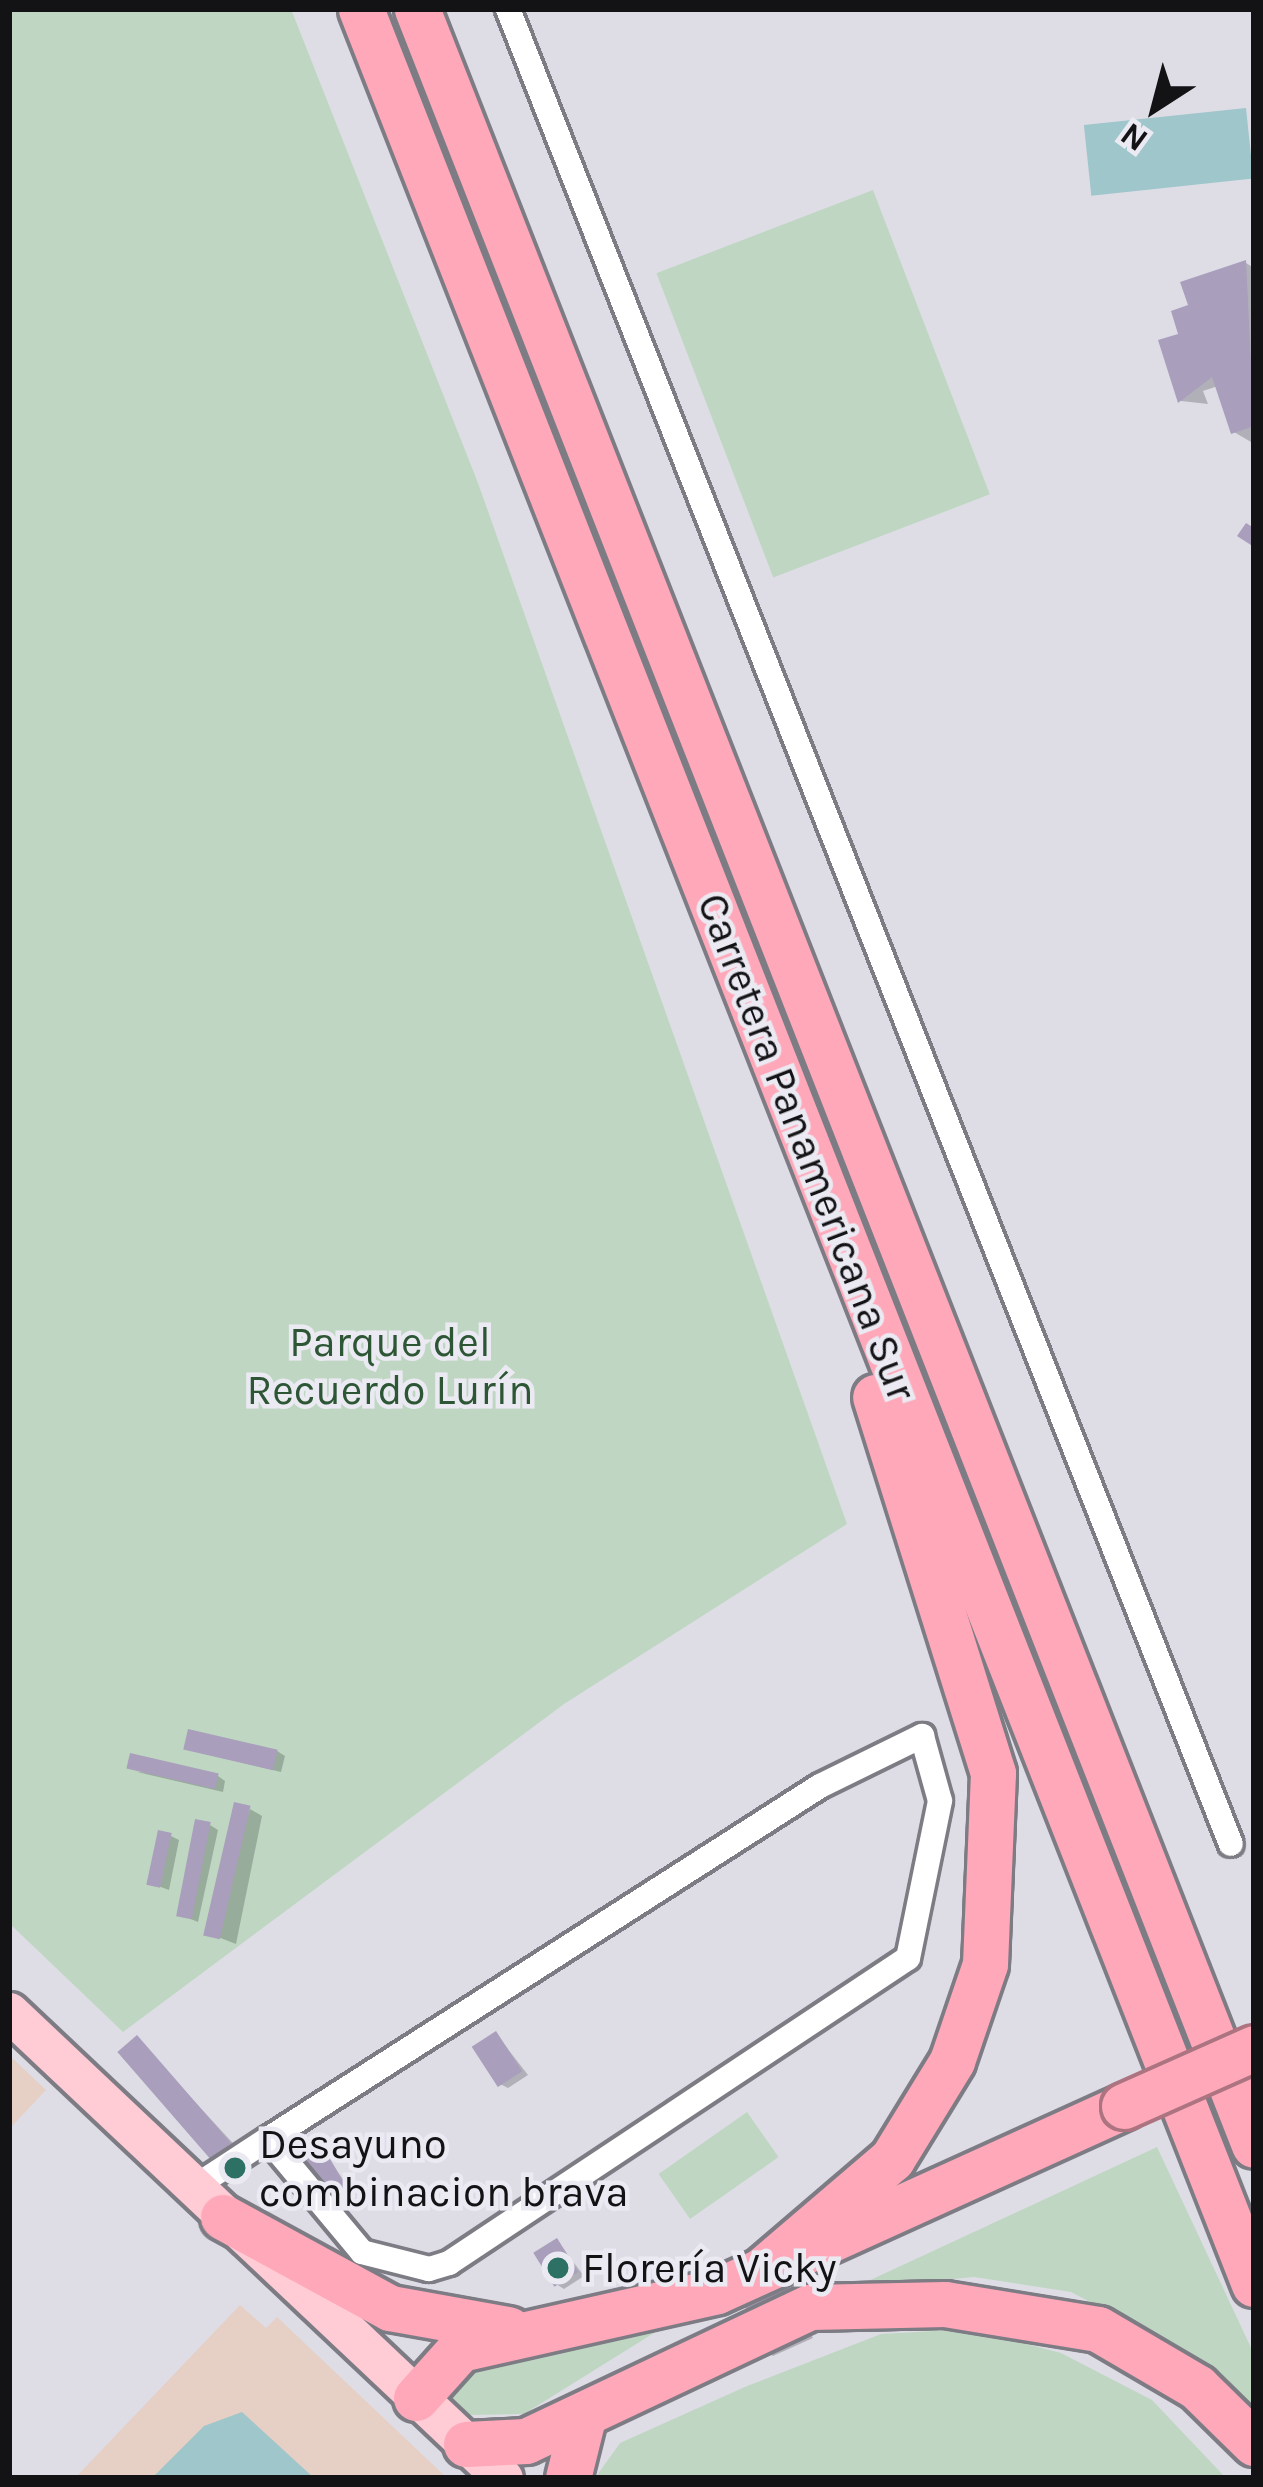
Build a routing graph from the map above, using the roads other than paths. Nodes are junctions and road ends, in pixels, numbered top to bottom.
1 (361, 9) edge
2 (417, 9) edge
3 (508, 9) edge
4 (816, 1168) junction
5 (1231, 1844) dead end
6 (9, 2012) edge
7 (1243, 2064) edge
8 (1254, 2126) edge
9 (268, 2139) junction
10 (1254, 2145) edge
11 (208, 2203) junction
12 (762, 2270) junction
13 (1254, 2284) edge
14 (511, 2330) junction
15 (416, 2398) junction
16 (583, 2418) junction
17 (466, 2444) junction
18 (1254, 2444) edge
19 (502, 2478) edge
20 (568, 2478) edge

1 - 4 highway, Carretera Panamericana Sur
2 - 7 highway, Carretera Panamericana Sur
3 - 5 street
4 - 12 highway
4 - 13 highway, Carretera Panamericana Sur
6 - 11 main road
7 - 8 highway
7 - 10 highway, Carretera Panamericana Sur
7 - 12 highway, bridge
9 - 9 street
9 - 11 street
11 - 14 highway
11 - 15 main road
12 - 14 highway
14 - 15 highway
15 - 17 main road
16 - 17 highway
16 - 18 highway
16 - 20 highway
17 - 19 main road

